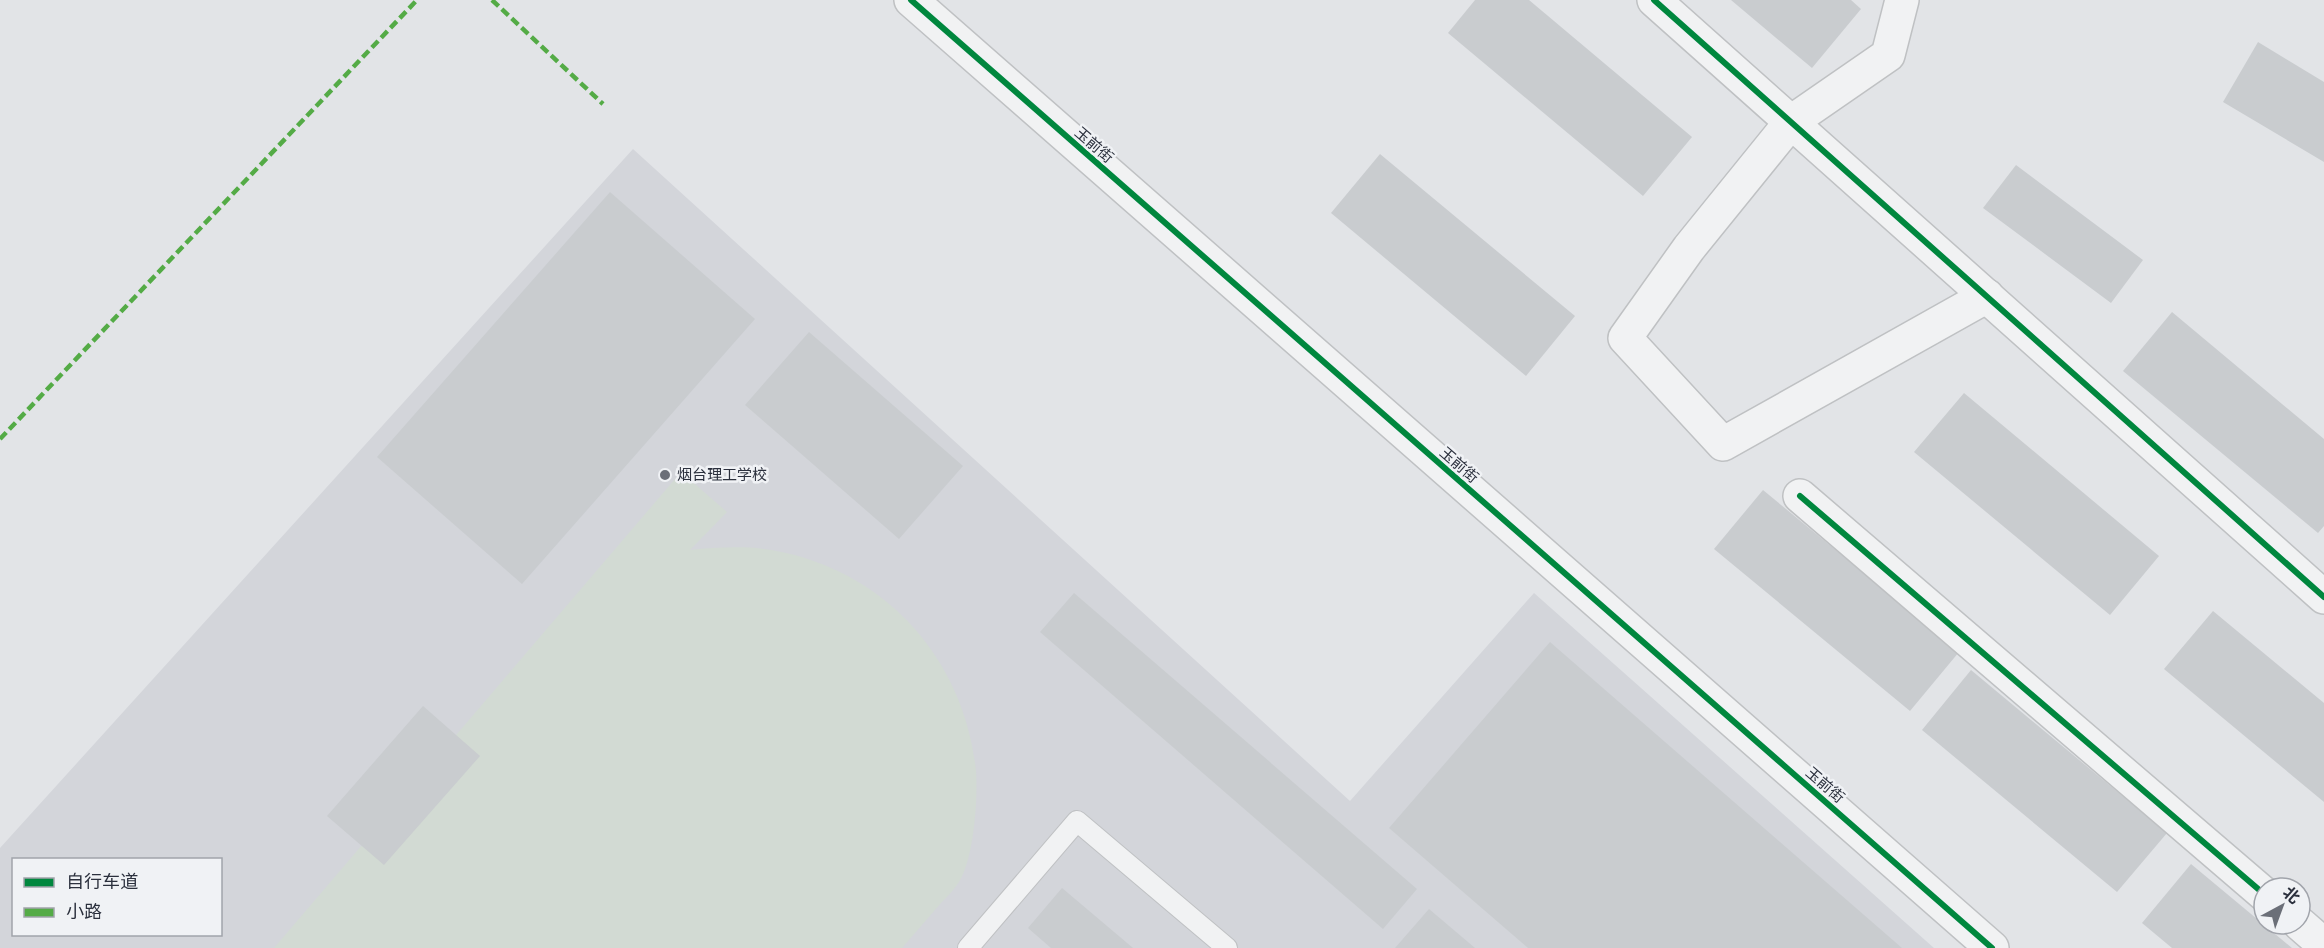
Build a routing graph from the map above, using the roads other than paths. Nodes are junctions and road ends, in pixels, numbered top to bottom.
1 (911, 0) edge
2 (1654, 0) edge
3 (1902, 0) edge
4 (1791, 122) junction
5 (1987, 296) junction
6 (1800, 496) dead end
7 (2324, 597) edge
8 (2252, 884) edge
9 (2312, 934) edge
10 (2324, 945) edge
11 (968, 948) edge
12 (1227, 948) edge
13 (1992, 948) edge

1 - 13 street, 玉前街
2 - 4 street
3 - 4 street
4 - 5 street
4 - 5 street
5 - 7 street
6 - 8 street
9 - 10 street
11 - 12 lane

